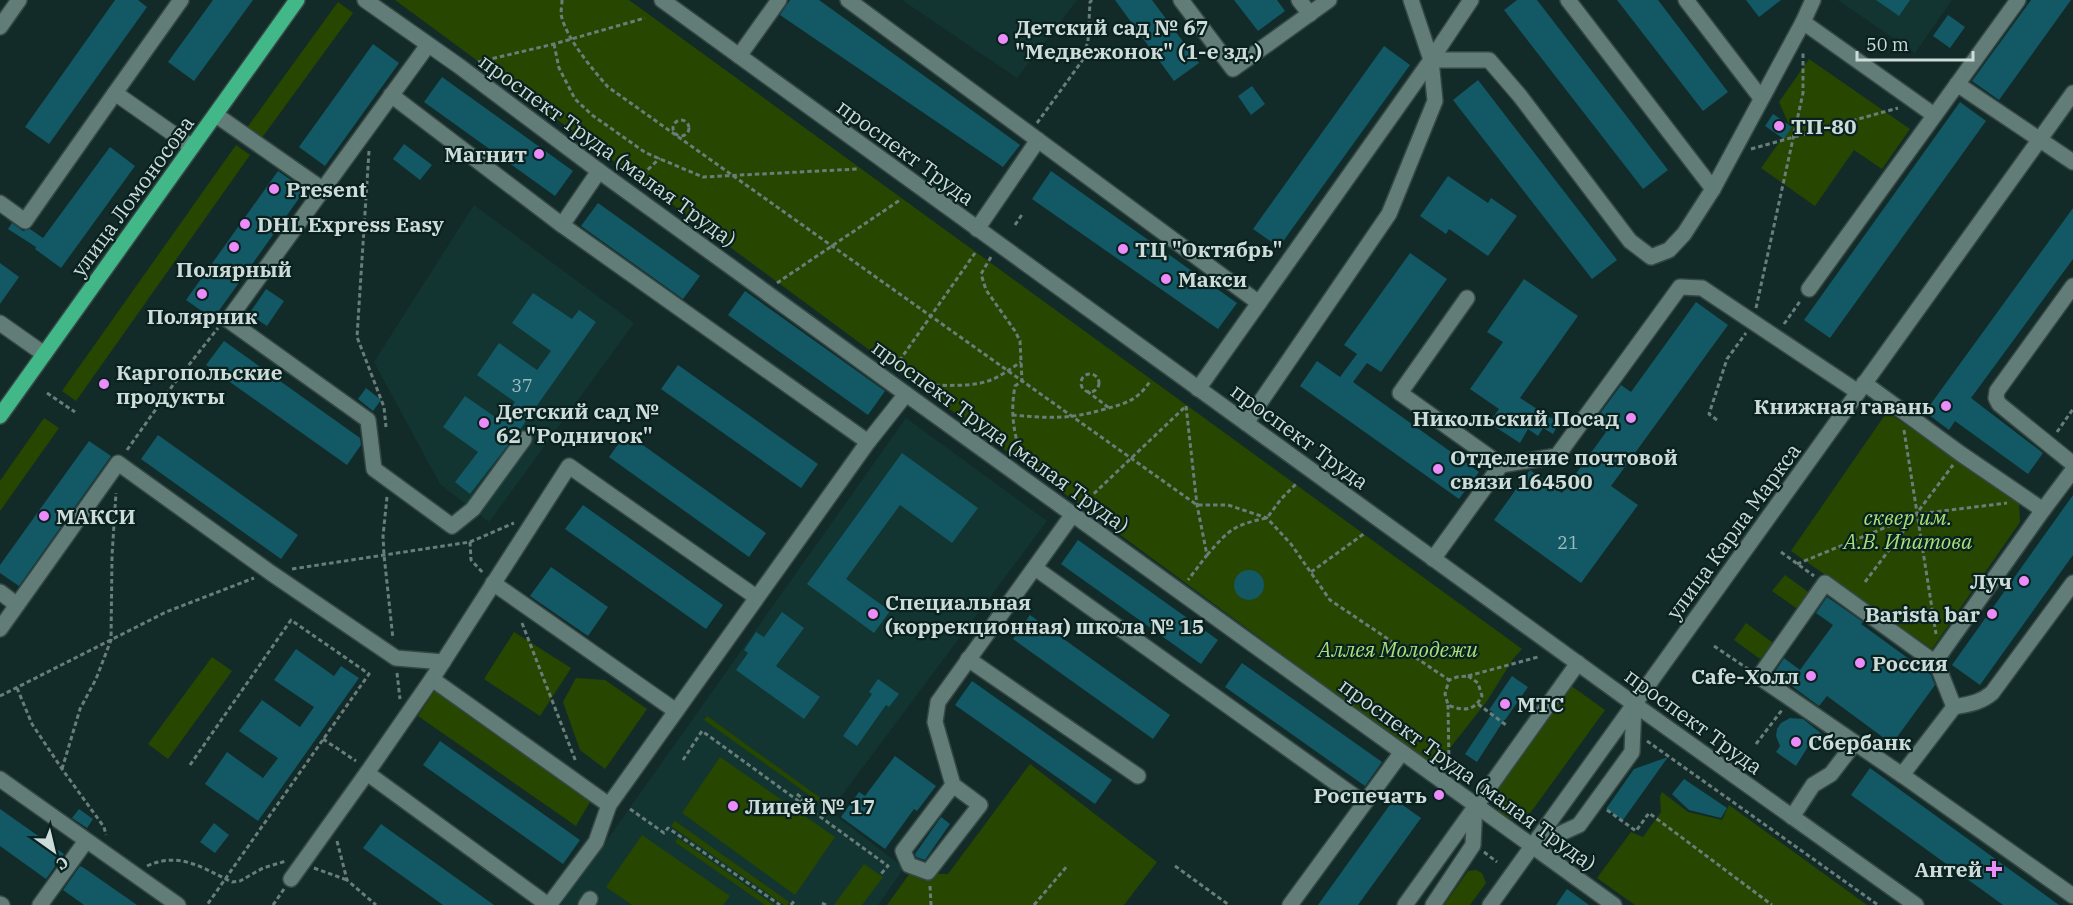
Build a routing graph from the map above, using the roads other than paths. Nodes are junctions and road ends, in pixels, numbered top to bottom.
1 (19, 0) edge
2 (181, 0) edge
3 (297, 0) edge
4 (365, 0) edge
5 (662, 0) edge
6 (779, 0) edge
7 (848, 0) edge
8 (1181, 0) edge
9 (1299, 0) edge
10 (1329, 0) edge
11 (1411, 0) edge
12 (1472, 0) edge
13 (1568, 0) edge
14 (1686, 0) edge
15 (1813, 0) edge
16 (2018, 0) edge
17 (1310, 14) junction
18 (1803, 22) junction
19 (0, 27) edge
20 (428, 45) junction
21 (739, 56) junction
22 (1431, 60) junction
23 (1957, 84) junction
24 (116, 93) junction
25 (2073, 93) edge
26 (391, 95) junction
27 (1761, 98) junction
28 (216, 115) junction
29 (1934, 115) junction
30 (1034, 137) junction
31 (2040, 140) junction
32 (192, 147) junction
33 (2073, 162) edge
34 (599, 171) junction
35 (322, 189) junction
36 (1713, 189) junction
37 (0, 203) edge
38 (562, 225) junction
39 (976, 229) junction
40 (2073, 286) edge
41 (1809, 289) road end
42 (1467, 298) dead end
43 (1259, 303) junction
44 (0, 323) edge
45 (44, 354) junction
46 (896, 387) junction
47 (1861, 388) junction
48 (1198, 389) junction
49 (0, 416) edge
50 (1246, 423) junction
51 (524, 439) dead end
52 (868, 442) junction
53 (2073, 464) edge
54 (1501, 465) junction
55 (2073, 470) edge
56 (2043, 510) junction
57 (1073, 514) junction
58 (1433, 559) junction
59 (1035, 568) junction
60 (493, 583) junction
61 (2073, 583) edge
62 (0, 592) edge
63 (756, 597) junction
64 (17, 605) junction
65 (0, 629) edge
66 (968, 659) junction
67 (1938, 660) junction
68 (443, 662) junction
69 (1578, 663) junction
70 (432, 678) junction
71 (1634, 704) junction
72 (1954, 706) junction
73 (676, 711) junction
74 (1854, 744) junction
75 (1402, 752) junction
76 (368, 772) junction
77 (1138, 776) dead end
78 (1902, 776) junction
79 (0, 779) edge
80 (953, 785) junction
81 (1364, 803) junction
82 (1475, 804) junction
83 (609, 805) junction
84 (1792, 817) junction
85 (86, 841) junction
86 (1532, 847) junction
87 (291, 879) dead end
88 (2073, 896) edge
89 (40, 905) edge
90 (178, 905) edge
91 (549, 905) edge
92 (1290, 905) edge
93 (1405, 905) edge
94 (1433, 905) edge
95 (1490, 905) edge
96 (1613, 905) edge
97 (1916, 905) edge

1 - 19 street
2 - 24 street
3 - 28 main road, улица Ломоносова
4 - 20 street, проспект Труда (малая Труда)
5 - 21 street, проспект Труда
6 - 21 street
7 - 30 street
8 - 17 street
9 - 17 street
10 - 17 street
11 - 22 street
12 - 22 street
13 - 36 street
14 - 27 street
15 - 18 street
16 - 23 street
18 - 27 street
18 - 29 street
20 - 26 street
20 - 34 street, проспект Труда (малая Труда)
21 - 39 street, проспект Труда
22 - 36 street
22 - 43 street
22 - 50 street
23 - 29 street
23 - 31 street
24 - 32 street
24 - 37 street
25 - 31 street, улица Карла Маркса
26 - 35 street
26 - 38 street
27 - 36 street
28 - 32 main road, улица Ломоносова
28 - 35 street
29 - 41 street
30 - 39 street
30 - 43 street
31 - 33 street
31 - 47 street, улица Карла Маркса
32 - 45 main road, улица Ломоносова
34 - 38 street
34 - 46 street, проспект Труда (малая Труда)
35 - 51 street
38 - 52 street
39 - 48 street, проспект Труда
40 - 53 street
42 - 54 street
43 - 48 street
44 - 45 street
45 - 49 main road, улица Ломоносова
46 - 52 street
46 - 57 street, проспект Труда (малая Труда)
47 - 54 street
47 - 56 street
47 - 71 street, улица Карла Маркса
48 - 50 street, проспект Труда
50 - 58 street, проспект Труда
52 - 63 street
54 - 58 street
55 - 56 street
56 - 67 street
57 - 59 street
57 - 75 street, проспект Труда (малая Труда)
58 - 69 street, проспект Труда
59 - 66 street
59 - 81 street
60 - 63 street
60 - 68 street
60 - 73 street
61 - 72 street
62 - 64 street
63 - 73 street
64 - 65 street
64 - 68 street
66 - 77 street
66 - 80 street
67 - 72 street
67 - 74 street
68 - 70 street
69 - 71 street, проспект Труда
69 - 82 street
70 - 76 street
70 - 83 street
71 - 84 street, проспект Труда
71 - 86 street, улица Карла Маркса
71 - 86 street
72 - 78 street
73 - 83 street
74 - 78 street
74 - 84 street
75 - 81 street
75 - 82 street, проспект Труда (малая Труда)
76 - 87 street
76 - 91 street
78 - 88 street
79 - 85 street
80 - 80 street
81 - 92 street
82 - 86 street, проспект Труда (малая Труда)
82 - 93 street
82 - 94 street
83 - 91 street
84 - 97 street, проспект Труда
85 - 89 street
85 - 90 street
86 - 95 street, улица Карла Маркса
86 - 96 street, проспект Труда (малая Труда)

